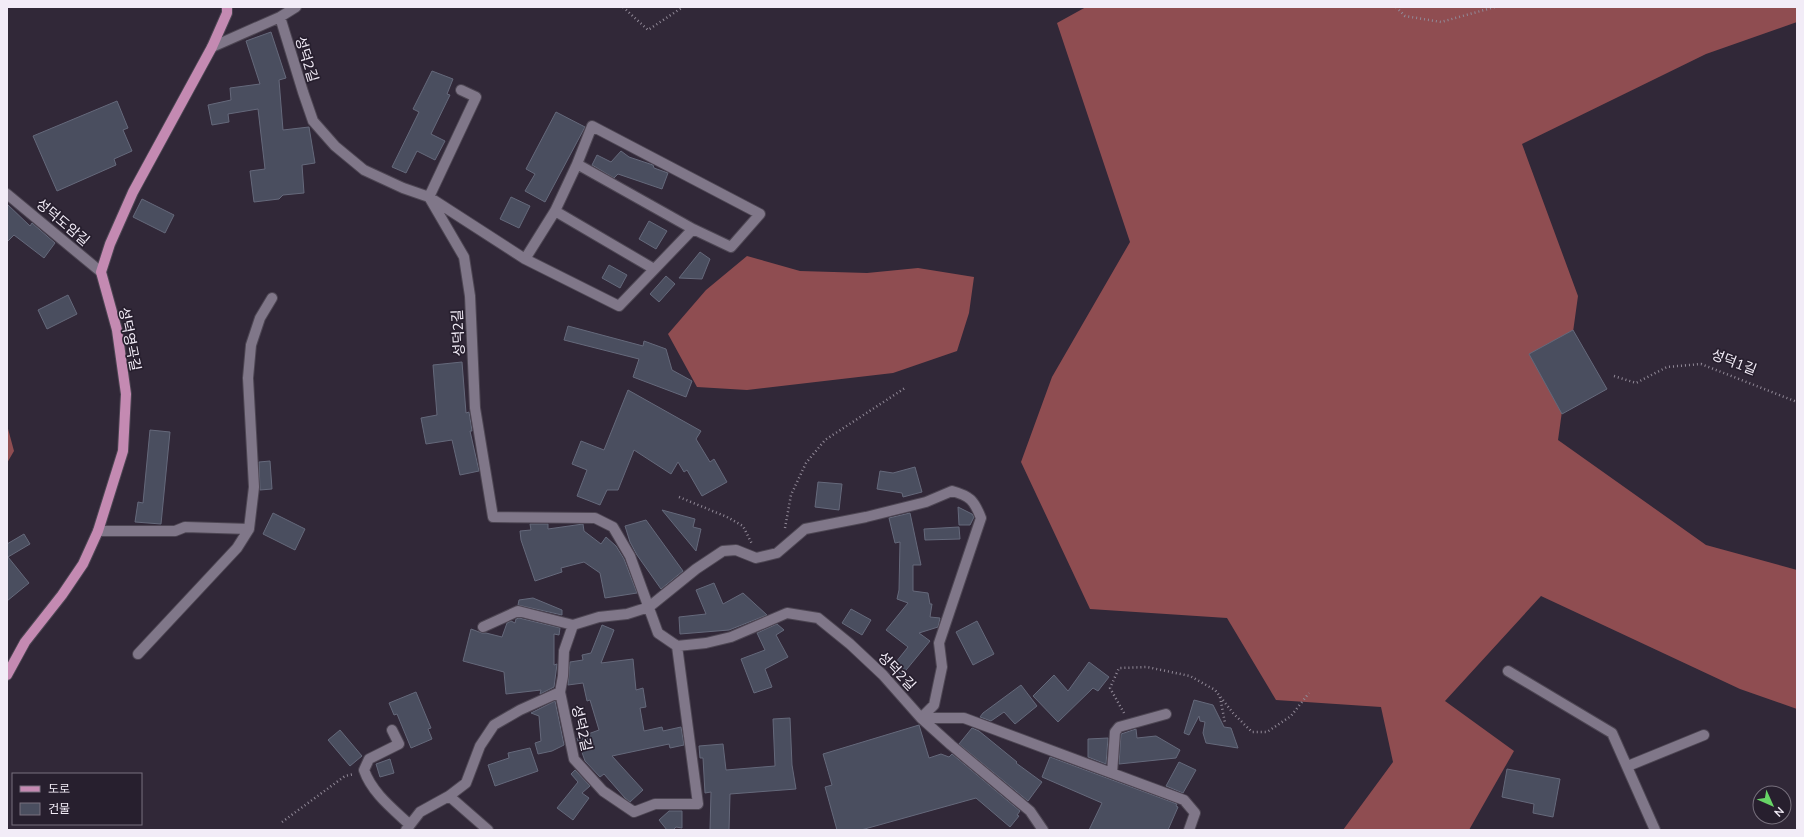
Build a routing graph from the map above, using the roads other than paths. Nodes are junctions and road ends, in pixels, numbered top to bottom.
1 (227, 7) edge
2 (296, 7) edge
3 (280, 17) junction
4 (212, 47) junction
5 (461, 90) dead end
6 (577, 164) junction
7 (7, 194) edge
8 (428, 197) junction
9 (555, 211) junction
10 (693, 229) junction
11 (525, 259) junction
12 (654, 269) junction
13 (101, 272) junction
14 (272, 298) dead end
15 (249, 529) junction
16 (98, 531) junction
17 (649, 606) junction
18 (573, 625) junction
19 (483, 627) dead end
20 (677, 646) junction
21 (138, 654) dead end
22 (1508, 671) dead end
23 (7, 675) edge
24 (560, 692) junction
25 (1166, 714) dead end
26 (921, 718) junction
27 (392, 730) dead end
28 (1704, 735) dead end
29 (1628, 766) junction
30 (1112, 773) junction
31 (449, 796) junction
32 (408, 827) edge
33 (488, 830) edge
34 (1043, 830) edge
35 (1189, 830) edge
36 (1655, 830) edge

1 - 4 main road
2 - 3 street
3 - 4 street
3 - 8 street, 성덕2길
4 - 13 main road
5 - 8 street
6 - 9 street
6 - 10 street
6 - 10 street
7 - 13 street, 성덕도암길
8 - 11 street
8 - 17 street, 성덕2길
9 - 11 street
9 - 12 street
10 - 12 street
11 - 12 street
13 - 16 main road, 성덕영곡길
14 - 15 street
15 - 16 street
15 - 21 street
16 - 23 main road, 성덕영곡길
17 - 18 street
17 - 20 street, 성덕2길
17 - 26 street
18 - 19 street
18 - 24 street, 성덕2길
20 - 24 street, 성덕2길
20 - 26 street, 성덕2길
22 - 29 street
24 - 31 street
25 - 30 street
26 - 30 street
26 - 34 street, 성덕2길
27 - 32 street
28 - 29 street
29 - 36 street
30 - 35 street
31 - 32 street
31 - 33 street

